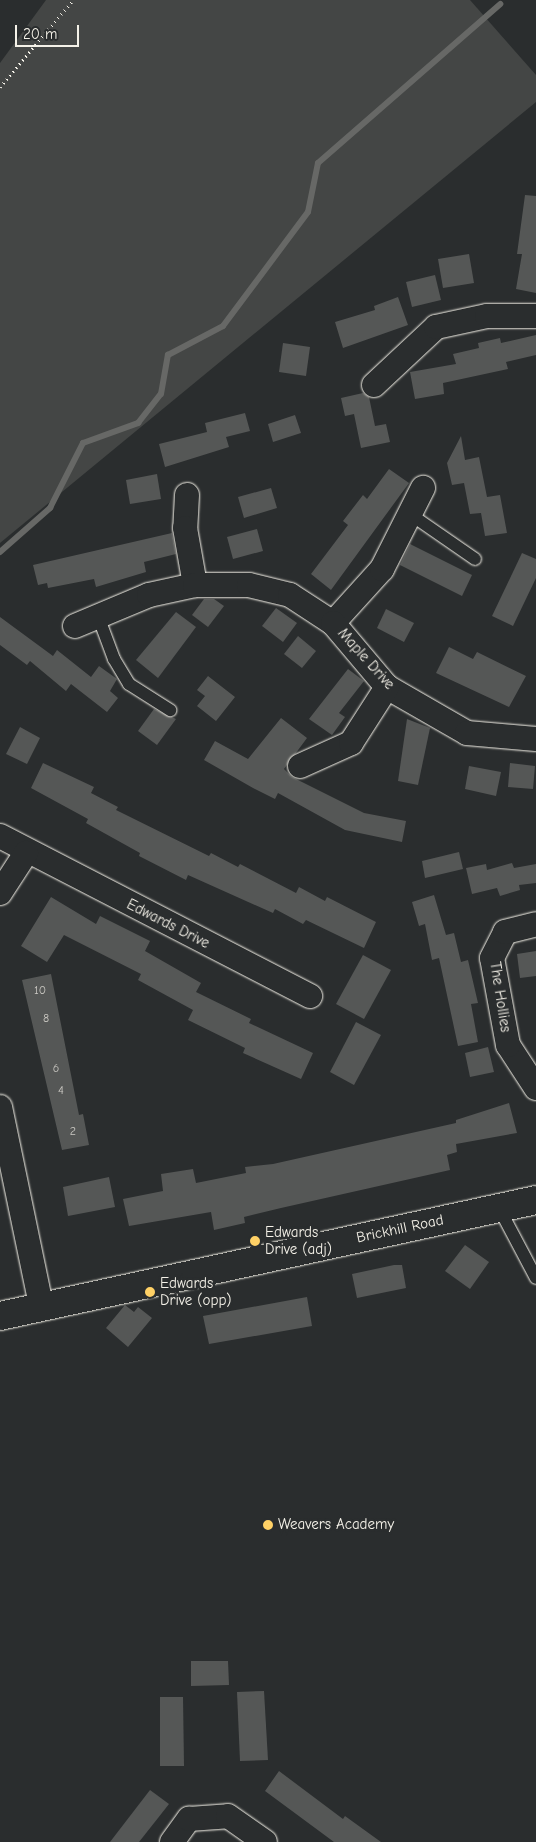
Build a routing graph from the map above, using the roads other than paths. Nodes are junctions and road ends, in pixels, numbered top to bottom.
1 (536, 316) edge
2 (374, 385) dead end
3 (423, 488) dead end
4 (187, 495) dead end
5 (410, 514) junction
6 (475, 559) dead end
7 (195, 585) junction
8 (98, 616) junction
9 (334, 623) junction
10 (75, 626) dead end
11 (387, 687) junction
12 (170, 710) dead end
13 (536, 739) edge
14 (300, 766) dead end
15 (0, 836) edge
16 (26, 853) junction
17 (0, 893) edge
18 (536, 924) edge
19 (310, 996) dead end
20 (536, 1088) edge
21 (0, 1107) edge
22 (536, 1200) edge
23 (499, 1208) junction
24 (536, 1278) edge
25 (41, 1305) junction
26 (0, 1316) edge
27 (172, 1842) edge
28 (265, 1842) edge

1 - 2 street
3 - 5 street
4 - 7 street
5 - 6 lane
5 - 9 street
7 - 8 street, Maple Drive
7 - 9 street, Maple Drive
8 - 10 street, Maple Drive
8 - 12 lane
9 - 11 street, Maple Drive
11 - 13 street, Maple Drive
11 - 14 street
15 - 16 street, Edwards Drive
16 - 17 street
16 - 19 street, Edwards Drive
18 - 20 street, The Hollies
21 - 25 street
22 - 23 street, Brickhill Road
23 - 24 lane
23 - 25 street, Brickhill Road
25 - 26 street, Brickhill Road
27 - 28 street

